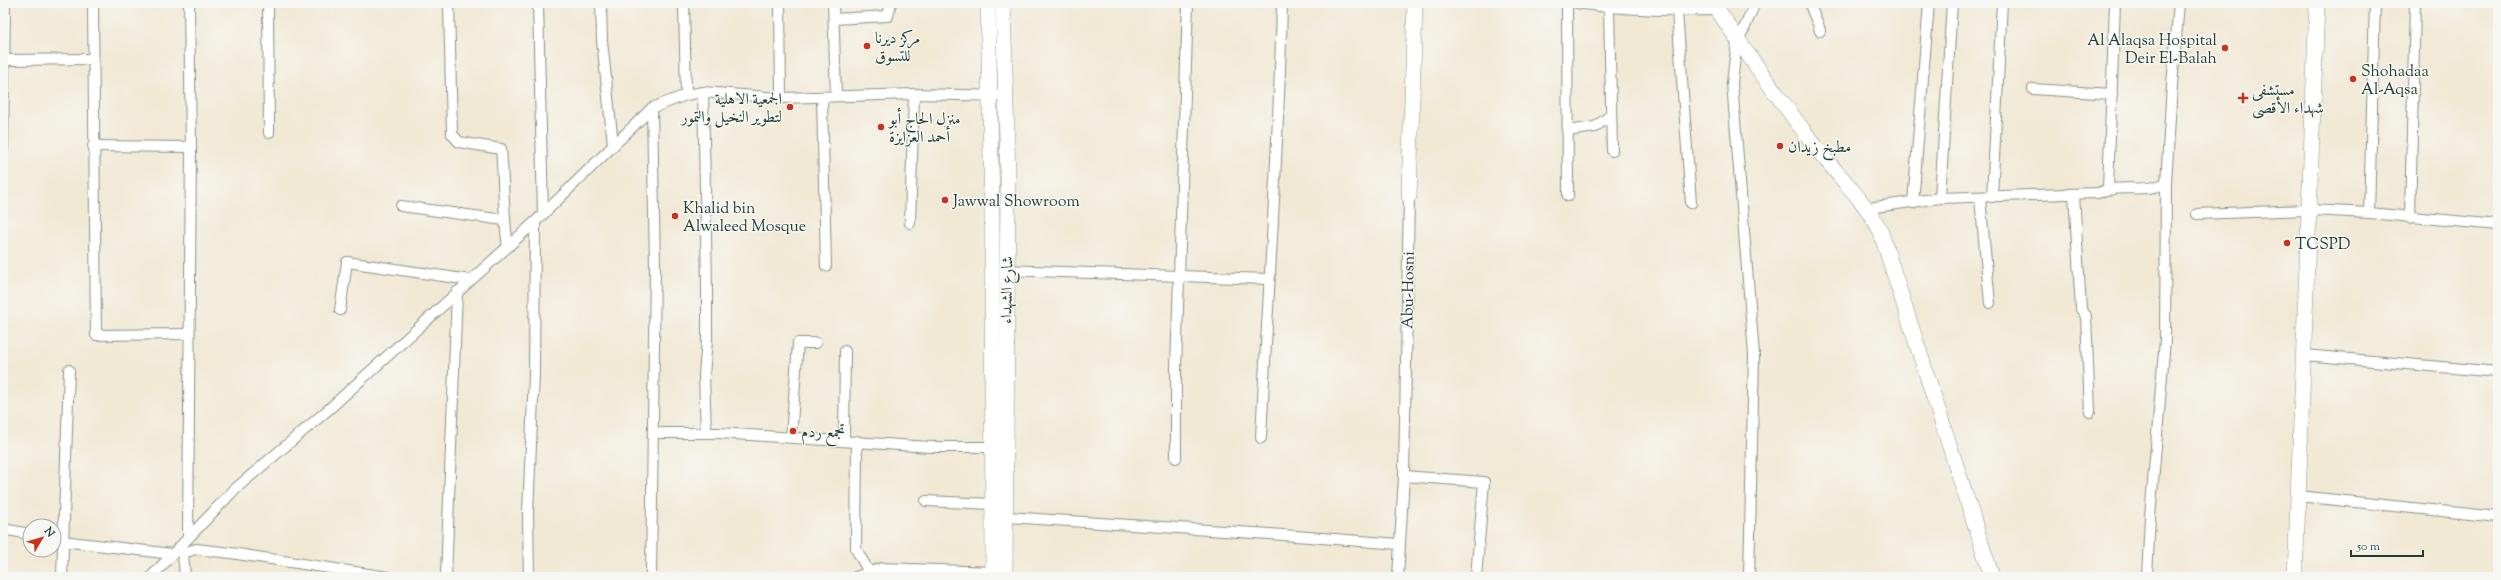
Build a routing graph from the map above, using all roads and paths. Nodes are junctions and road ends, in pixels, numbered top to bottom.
1 (5, 3) edge
2 (93, 3) edge
3 (189, 3) edge
4 (268, 3) edge
5 (449, 3) edge
6 (538, 3) edge
7 (601, 3) edge
8 (684, 3) edge
9 (780, 3) edge
10 (833, 3) edge
11 (891, 3) edge
12 (988, 3) edge
13 (1003, 3) edge
14 (1188, 3) edge
15 (1282, 3) edge
16 (1415, 3) edge
17 (1566, 3) edge
18 (1577, 3) edge
19 (1755, 3) edge
20 (1810, 3) edge
21 (1929, 3) edge
22 (1952, 3) edge
23 (2002, 3) edge
24 (2115, 3) edge
25 (2179, 3) edge
26 (2317, 3) edge
27 (2375, 3) edge
28 (2415, 3) edge
29 (1715, 6) edge
30 (1608, 7) junction
31 (1677, 11) junction
32 (834, 19) junction
33 (1820, 32) dead end
34 (1737, 41) junction
35 (92, 59) junction
36 (5, 60) junction
37 (2033, 89) dead end
38 (703, 92) junction
39 (914, 94) junction
40 (2112, 94) junction
41 (686, 95) junction
42 (836, 96) junction
43 (989, 96) junction
44 (1005, 96) junction
45 (781, 98) junction
46 (822, 98) junction
47 (4, 108) edge
48 (652, 108) junction
49 (1611, 115) junction
50 (1567, 131) junction
51 (269, 133) dead end
52 (613, 144) junction
53 (93, 146) junction
54 (191, 147) junction
55 (3, 149) edge
56 (1612, 152) dead end
57 (2166, 183) junction
58 (2108, 188) junction
59 (2074, 194) junction
60 (1409, 196) joint
61 (1568, 196) dead end
62 (1992, 197) junction
63 (1940, 198) junction
64 (1980, 198) junction
65 (1692, 203) dead end
66 (1913, 203) junction
67 (401, 206) dead end
68 (1868, 208) junction
69 (2310, 210) junction
70 (2369, 213) junction
71 (543, 214) junction
72 (2197, 214) dead end
73 (2410, 218) junction
74 (504, 220) junction
75 (535, 222) junction
76 (910, 223) dead end
77 (2498, 225) edge
78 (508, 247) junction
79 (826, 266) dead end
80 (1006, 270) junction
81 (1180, 276) junction
82 (1268, 279) junction
83 (470, 280) junction
84 (457, 292) junction
85 (1990, 303) dead end
86 (340, 310) dead end
87 (188, 334) junction
88 (816, 343) dead end
89 (845, 351) dead end
90 (2304, 355) junction
91 (69, 370) dead end
92 (2498, 372) edge
93 (2090, 412) dead end
94 (654, 433) junction
95 (706, 433) junction
96 (791, 437) junction
97 (1262, 438) dead end
98 (844, 440) junction
99 (857, 441) junction
100 (999, 447) junction
101 (1176, 458) dead end
102 (1404, 476) junction
103 (2298, 496) junction
104 (926, 501) dead end
105 (993, 504) junction
106 (1006, 517) junction
107 (2498, 517) edge
108 (59, 518) edge
109 (3, 529) edge
110 (22, 533) edge
111 (188, 537) junction
112 (62, 540) edge
113 (1399, 544) junction
114 (181, 550) junction
115 (172, 554) junction
116 (60, 558) edge
117 (326, 572) edge
118 (869, 572) junction
119 (997, 575) edge
120 (62, 577) edge
121 (151, 577) edge
122 (185, 577) edge
123 (388, 577) edge
124 (446, 577) edge
125 (529, 577) edge
126 (651, 577) edge
127 (856, 577) edge
128 (1398, 577) edge
129 (1476, 577) edge
130 (1749, 577) edge
131 (1992, 577) edge
132 (2147, 577) edge
133 (2295, 577) edge

1 - 36 street
2 - 35 street
3 - 54 street
4 - 51 street
5 - 74 street
6 - 71 street
7 - 52 street
8 - 41 street
9 - 45 street
10 - 32 street
11 - 32 street
12 - 43 street, شارع الشهداء
13 - 44 street, شارع الشهداء
14 - 81 street
15 - 82 street
16 - 60 street, Abu-Hosni
17 - 50 street
18 - 30 street
19 - 34 street
20 - 33 street
21 - 66 street
22 - 63 street
23 - 62 street
24 - 40 street
25 - 57 street
26 - 69 street
27 - 70 street
28 - 73 street
29 - 31 street
29 - 34 street
30 - 31 street
30 - 49 street
31 - 65 street
32 - 42 street
34 - 68 street
34 - 130 street
35 - 36 street
35 - 53 street
36 - 47 street
37 - 40 street
38 - 41 street
38 - 45 street
38 - 95 street
39 - 42 street
39 - 43 street
39 - 76 street
40 - 58 street
41 - 48 street
42 - 46 street
43 - 44 street
43 - 100 street, شارع الشهداء
44 - 80 street, شارع الشهداء
45 - 46 street
46 - 79 street
47 - 55 street
48 - 52 street
48 - 94 street
49 - 50 street
49 - 56 street
50 - 61 street
52 - 71 street
53 - 54 street
53 - 87 street
54 - 87 street
57 - 58 street
57 - 132 street
58 - 59 street
59 - 62 street
59 - 93 street
60 - 102 street, Abu-Hosni
62 - 64 street
63 - 64 street
63 - 66 street
64 - 85 street
66 - 68 street
67 - 74 street
68 - 131 street
69 - 70 street
69 - 72 street
69 - 90 street
70 - 73 street
71 - 75 street
73 - 77 street
74 - 78 street
75 - 78 street
75 - 125 street
78 - 83 street
80 - 81 street
80 - 100 street, شارع الشهداء
81 - 82 street
81 - 101 street
82 - 97 street
83 - 84 street
83 - 86 street
84 - 111 street
84 - 124 street
87 - 111 street
88 - 96 street
89 - 98 street
90 - 92 street
90 - 103 street
91 - 108 street
94 - 95 street
94 - 126 street
95 - 96 street
96 - 98 street
98 - 99 street
99 - 100 street
99 - 118 street
100 - 105 street, شارع الشهداء
100 - 106 street, شارع الشهداء
102 - 113 street, Abu-Hosni
102 - 129 street
103 - 107 street
103 - 133 street
104 - 105 street
105 - 119 street, شارع الشهداء
106 - 113 street
106 - 119 street, شارع الشهداء
109 - 110 street
111 - 114 street
112 - 115 street
113 - 128 street, Abu-Hosni
114 - 115 street
114 - 117 street
114 - 122 street
115 - 121 street
116 - 120 street
117 - 123 street
118 - 119 street
118 - 127 street

